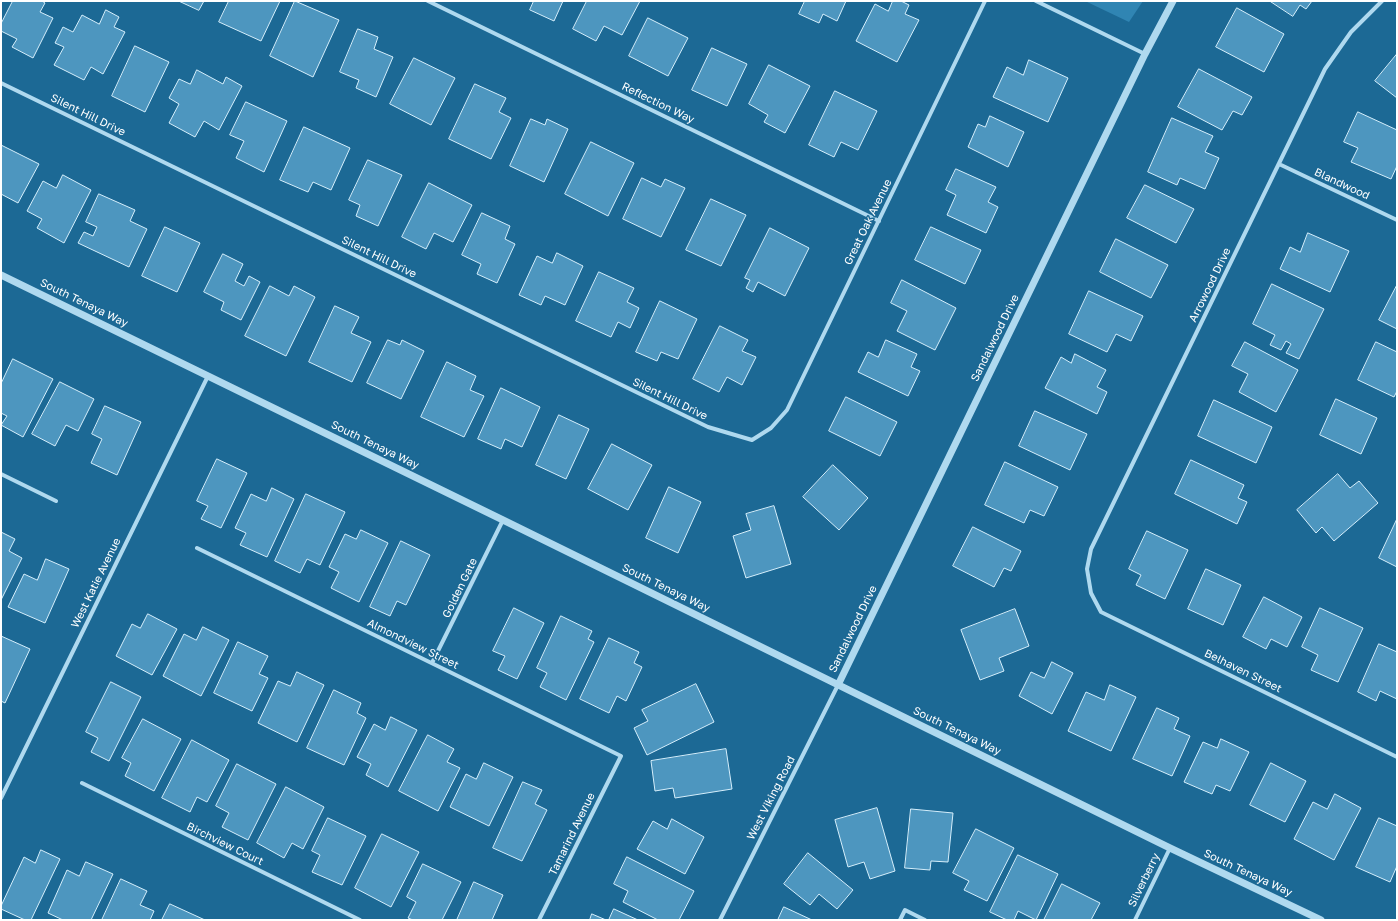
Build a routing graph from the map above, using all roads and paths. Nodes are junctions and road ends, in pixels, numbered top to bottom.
1 (428, 1) edge
2 (985, 1) edge
3 (1036, 1) edge
4 (1173, 1) edge
5 (1382, 1) edge
6 (1145, 54) junction
7 (1, 83) edge
8 (1279, 164) junction
9 (1397, 220) edge
10 (879, 221) junction
11 (1, 275) edge
12 (208, 376) junction
13 (752, 440) joint
14 (1, 474) edge
15 (56, 501) dead end
16 (503, 520) junction
17 (197, 548) dead end
18 (1091, 593) joint
19 (432, 663) junction
20 (838, 685) junction
21 (621, 756) joint
22 (1397, 757) edge
23 (82, 783) dead end
24 (1, 798) edge
25 (1170, 848) junction
26 (360, 920) edge
27 (539, 920) edge
28 (720, 920) edge
29 (900, 920) edge
30 (925, 920) edge
31 (1134, 920) edge
32 (1321, 920) edge

1 - 10 street, Reflection Way
2 - 10 street, Great Oak Avenue
3 - 6 street
4 - 6 street, Sandalwood Drive
5 - 8 street, Arrowood Drive
6 - 20 street, Sandalwood Drive
7 - 13 street, Silent Hill Drive
8 - 9 street, Blandwood
8 - 18 street, Arrowood Drive
10 - 13 street, Great Oak Avenue
11 - 12 street, South Tenaya Way
12 - 16 street, South Tenaya Way
12 - 24 street, West Katie Avenue
14 - 15 street
16 - 19 street, Golden Gate
16 - 20 street, South Tenaya Way
17 - 19 street, Almondview Street
18 - 22 street, Belhaven Street
19 - 21 street, Almondview Street
20 - 25 street, South Tenaya Way
20 - 28 street, West Viking Road
21 - 27 street, Tamarind Avenue
23 - 26 street, Birchview Court
25 - 31 street, Silverberry
25 - 32 street, South Tenaya Way
29 - 30 street

